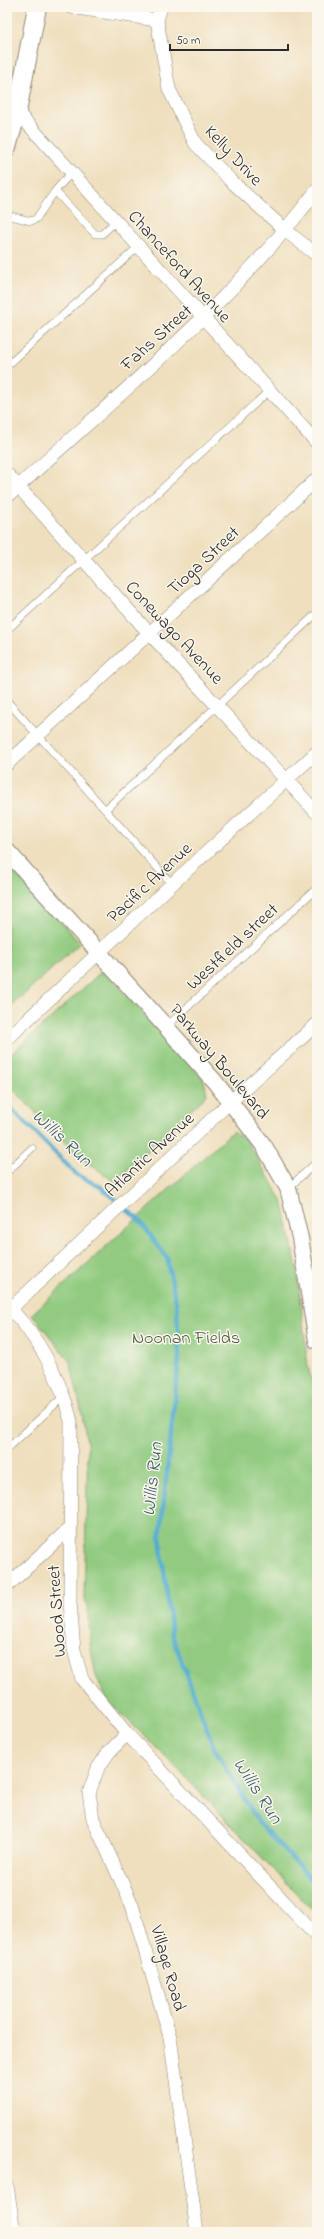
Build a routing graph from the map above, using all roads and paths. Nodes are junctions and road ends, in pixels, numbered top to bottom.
1 (37, 7) edge
2 (71, 7) edge
3 (161, 7) edge
4 (158, 20) junction
5 (12, 119) edge
6 (7, 147) edge
7 (71, 173) junction
8 (317, 190) edge
9 (55, 191) junction
10 (7, 215) edge
11 (116, 222) junction
12 (286, 231) junction
13 (138, 247) junction
14 (317, 255) edge
15 (204, 319) junction
16 (7, 366) edge
17 (269, 391) junction
18 (317, 443) edge
19 (7, 474) edge
20 (317, 479) edge
21 (18, 486) junction
22 (7, 497) edge
23 (84, 558) junction
24 (317, 613) edge
25 (7, 630) edge
26 (149, 633) junction
27 (7, 701) edge
28 (217, 704) junction
29 (39, 734) junction
30 (317, 752) edge
31 (7, 764) edge
32 (286, 780) junction
33 (106, 809) junction
34 (317, 813) edge
35 (7, 851) edge
36 (172, 884) junction
37 (317, 888) edge
38 (100, 953) junction
39 (317, 1024) edge
40 (166, 1026) junction
41 (7, 1039) edge
42 (230, 1102) junction
43 (32, 1148) dead end
44 (317, 1162) edge
45 (7, 1172) edge
46 (288, 1188) junction
47 (8, 1309) edge
48 (317, 1341) edge
49 (65, 1396) junction
50 (7, 1449) edge
51 (70, 1528) junction
52 (7, 1586) edge
53 (127, 1734) junction
54 (317, 1937) edge
55 (7, 2186) edge
56 (14, 2232) edge
57 (197, 2232) edge

1 - 5 main road
2 - 4 street
3 - 4 street, Kelly Drive
4 - 12 street, Kelly Drive
5 - 6 main road
5 - 7 street, Chanceford Avenue
7 - 9 lane
7 - 11 street, Chanceford Avenue
8 - 12 street, Fahs Street
9 - 10 lane
9 - 11 lane
11 - 13 street, Chanceford Avenue
12 - 14 street, Kelly Drive
12 - 15 street, Fahs Street
13 - 15 street, Chanceford Avenue
13 - 16 lane
15 - 17 street, Chanceford Avenue
15 - 21 street, Fahs Street
17 - 18 street, Chanceford Avenue
17 - 23 lane
19 - 21 street, Conewago Avenue
20 - 26 street, Tioga Street
21 - 22 street, Fahs Street
21 - 23 street, Conewago Avenue
23 - 25 lane
23 - 26 street, Conewago Avenue
24 - 28 lane
26 - 28 street, Conewago Avenue
26 - 29 street, Tioga Street
27 - 29 lane
28 - 32 street, Conewago Avenue
28 - 33 lane
29 - 31 street, Tioga Street
29 - 33 lane
30 - 32 street, Pacific Avenue
32 - 34 street, Conewago Avenue
32 - 36 street, Pacific Avenue
33 - 36 lane
35 - 38 street, Parkway Boulevard
36 - 38 street, Pacific Avenue
37 - 40 lane, Westfield street
38 - 40 street, Parkway Boulevard
38 - 41 street, Pacific Avenue
39 - 42 street, Atlantic Avenue
40 - 42 street, Parkway Boulevard
42 - 46 street, Parkway Boulevard
42 - 47 street, Atlantic Avenue
43 - 45 lane
44 - 46 lane
46 - 48 street, Parkway Boulevard
47 - 49 street, Wood Street
49 - 50 lane
49 - 51 street, Wood Street
51 - 52 street
51 - 53 street, Wood Street
53 - 54 street, Wood Street
53 - 57 street, Village Road
55 - 56 street

